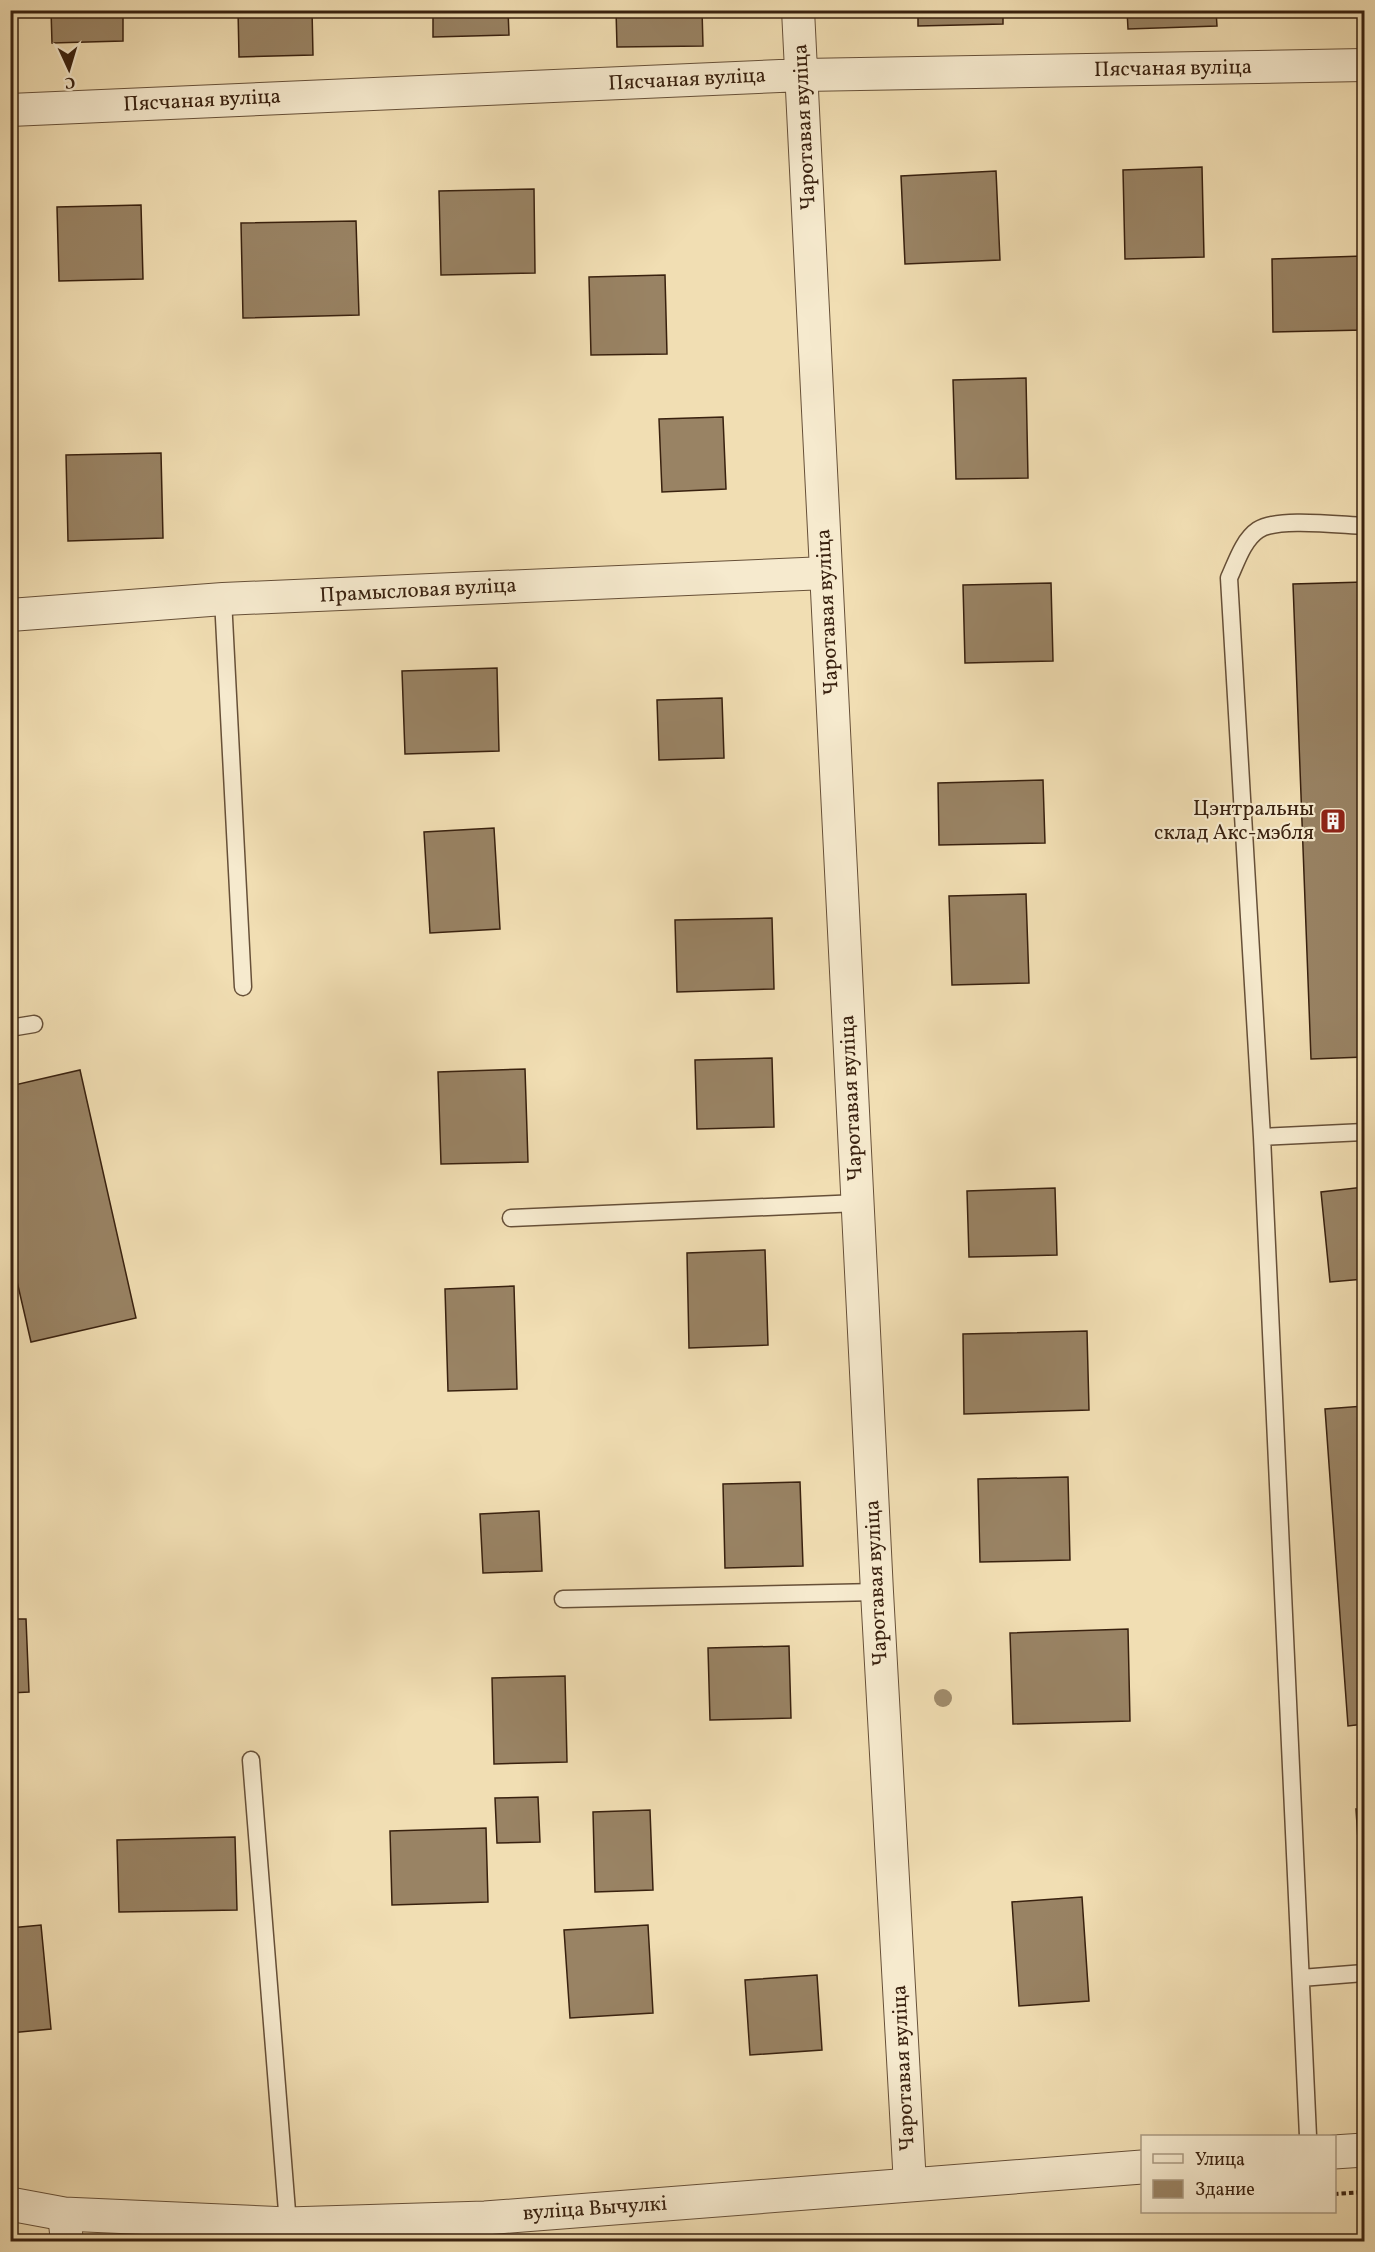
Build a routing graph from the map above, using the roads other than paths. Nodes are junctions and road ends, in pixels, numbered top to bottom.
1 (798, 10) edge
2 (1365, 65) edge
3 (803, 75) junction
4 (10, 110) edge
5 (1365, 526) edge
6 (826, 573) junction
7 (223, 599) junction
8 (10, 615) edge
9 (243, 987) dead end
10 (34, 1024) dead end
11 (10, 1028) edge
12 (1365, 1132) edge
13 (1262, 1137) junction
14 (858, 1203) junction
15 (511, 1218) dead end
16 (877, 1592) junction
17 (563, 1599) dead end
18 (251, 1761) dead end
19 (1365, 1973) edge
20 (1301, 1978) junction
21 (1308, 2135) edge
22 (1365, 2150) edge
23 (1336, 2152) edge
24 (1141, 2167) edge
25 (910, 2185) junction
26 (10, 2204) edge
27 (288, 2224) junction
28 (65, 2228) edge

1 - 3 street, Чаротавая вуліца
2 - 3 street, Пясчаная вуліца
3 - 4 street, Пясчаная вуліца
3 - 6 street, Чаротавая вуліца
5 - 13 lane
6 - 7 street, Прамысловая вуліца
6 - 14 street, Чаротавая вуліца
7 - 8 street, Прамысловая вуліца
7 - 9 lane
10 - 11 lane
12 - 13 lane
13 - 20 lane
14 - 15 lane
14 - 16 street, Чаротавая вуліца
16 - 17 lane
16 - 25 street, Чаротавая вуліца
18 - 27 lane
19 - 20 lane
20 - 21 lane
22 - 23 street
24 - 25 street, вуліца Вычулкі
25 - 27 street, вуліца Вычулкі
26 - 28 street, вуліца Вычулкі
27 - 28 street, вуліца Вычулкі

